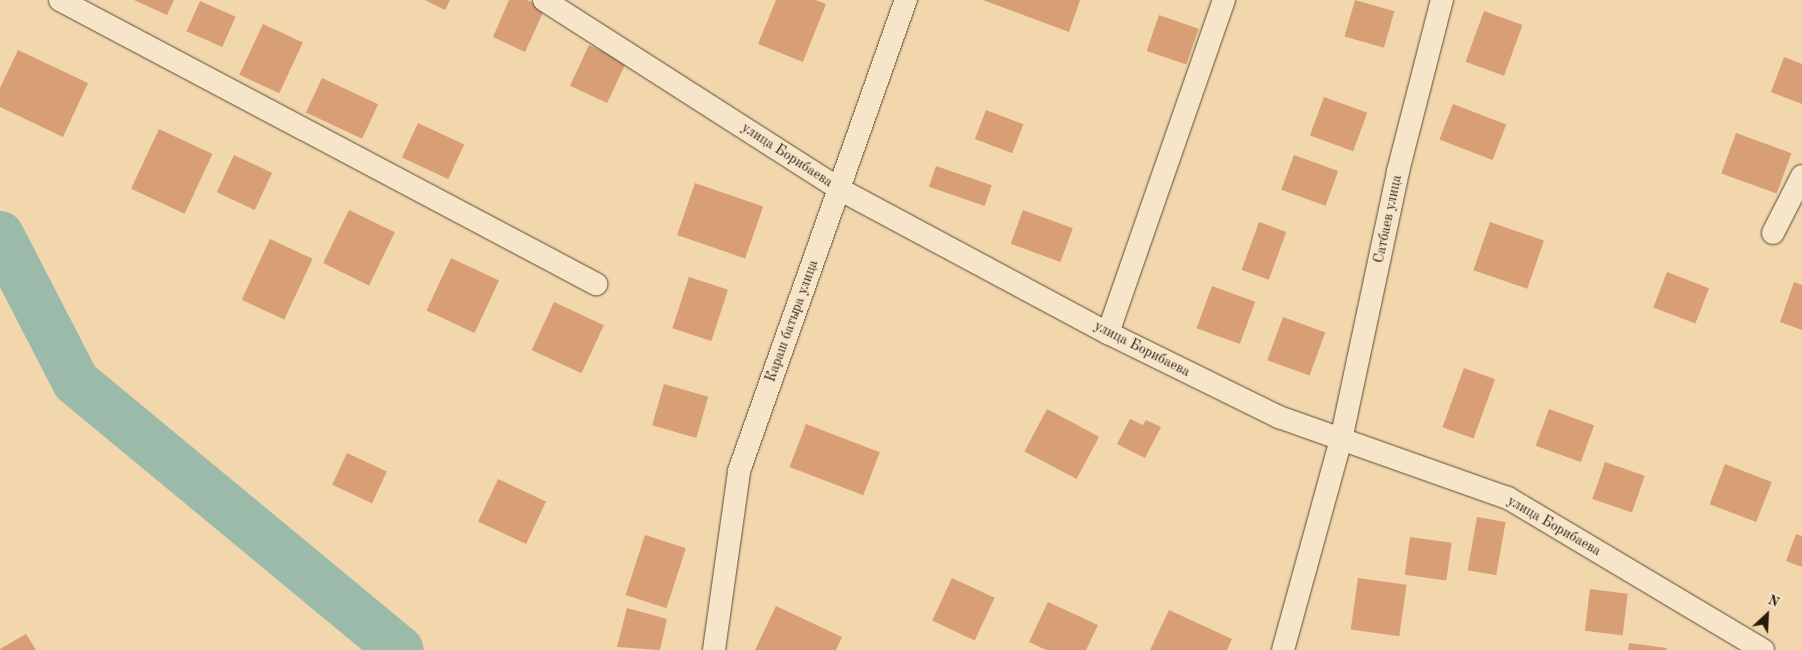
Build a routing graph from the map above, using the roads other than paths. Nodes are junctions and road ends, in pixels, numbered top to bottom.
1 (60, 0) edge
2 (544, 0) edge
3 (906, 0) edge
4 (1224, 0) edge
5 (1442, 0) edge
6 (1802, 176) edge
7 (839, 189) junction
8 (1773, 233) dead end
9 (596, 284) dead end
10 (1108, 333) junction
11 (1342, 440) junction
12 (714, 650) edge
13 (1283, 650) edge
14 (1764, 650) edge

1 - 9 street
2 - 7 street, улица Борибаева
3 - 7 street, Караш батыра улица
4 - 10 street
5 - 11 street, Сатбаев улица
6 - 8 street
7 - 10 street, улица Борибаева
7 - 12 street, Караш батыра улица
10 - 11 street, улица Борибаева
11 - 13 street, Сатбаев улица
11 - 14 street, улица Борибаева

